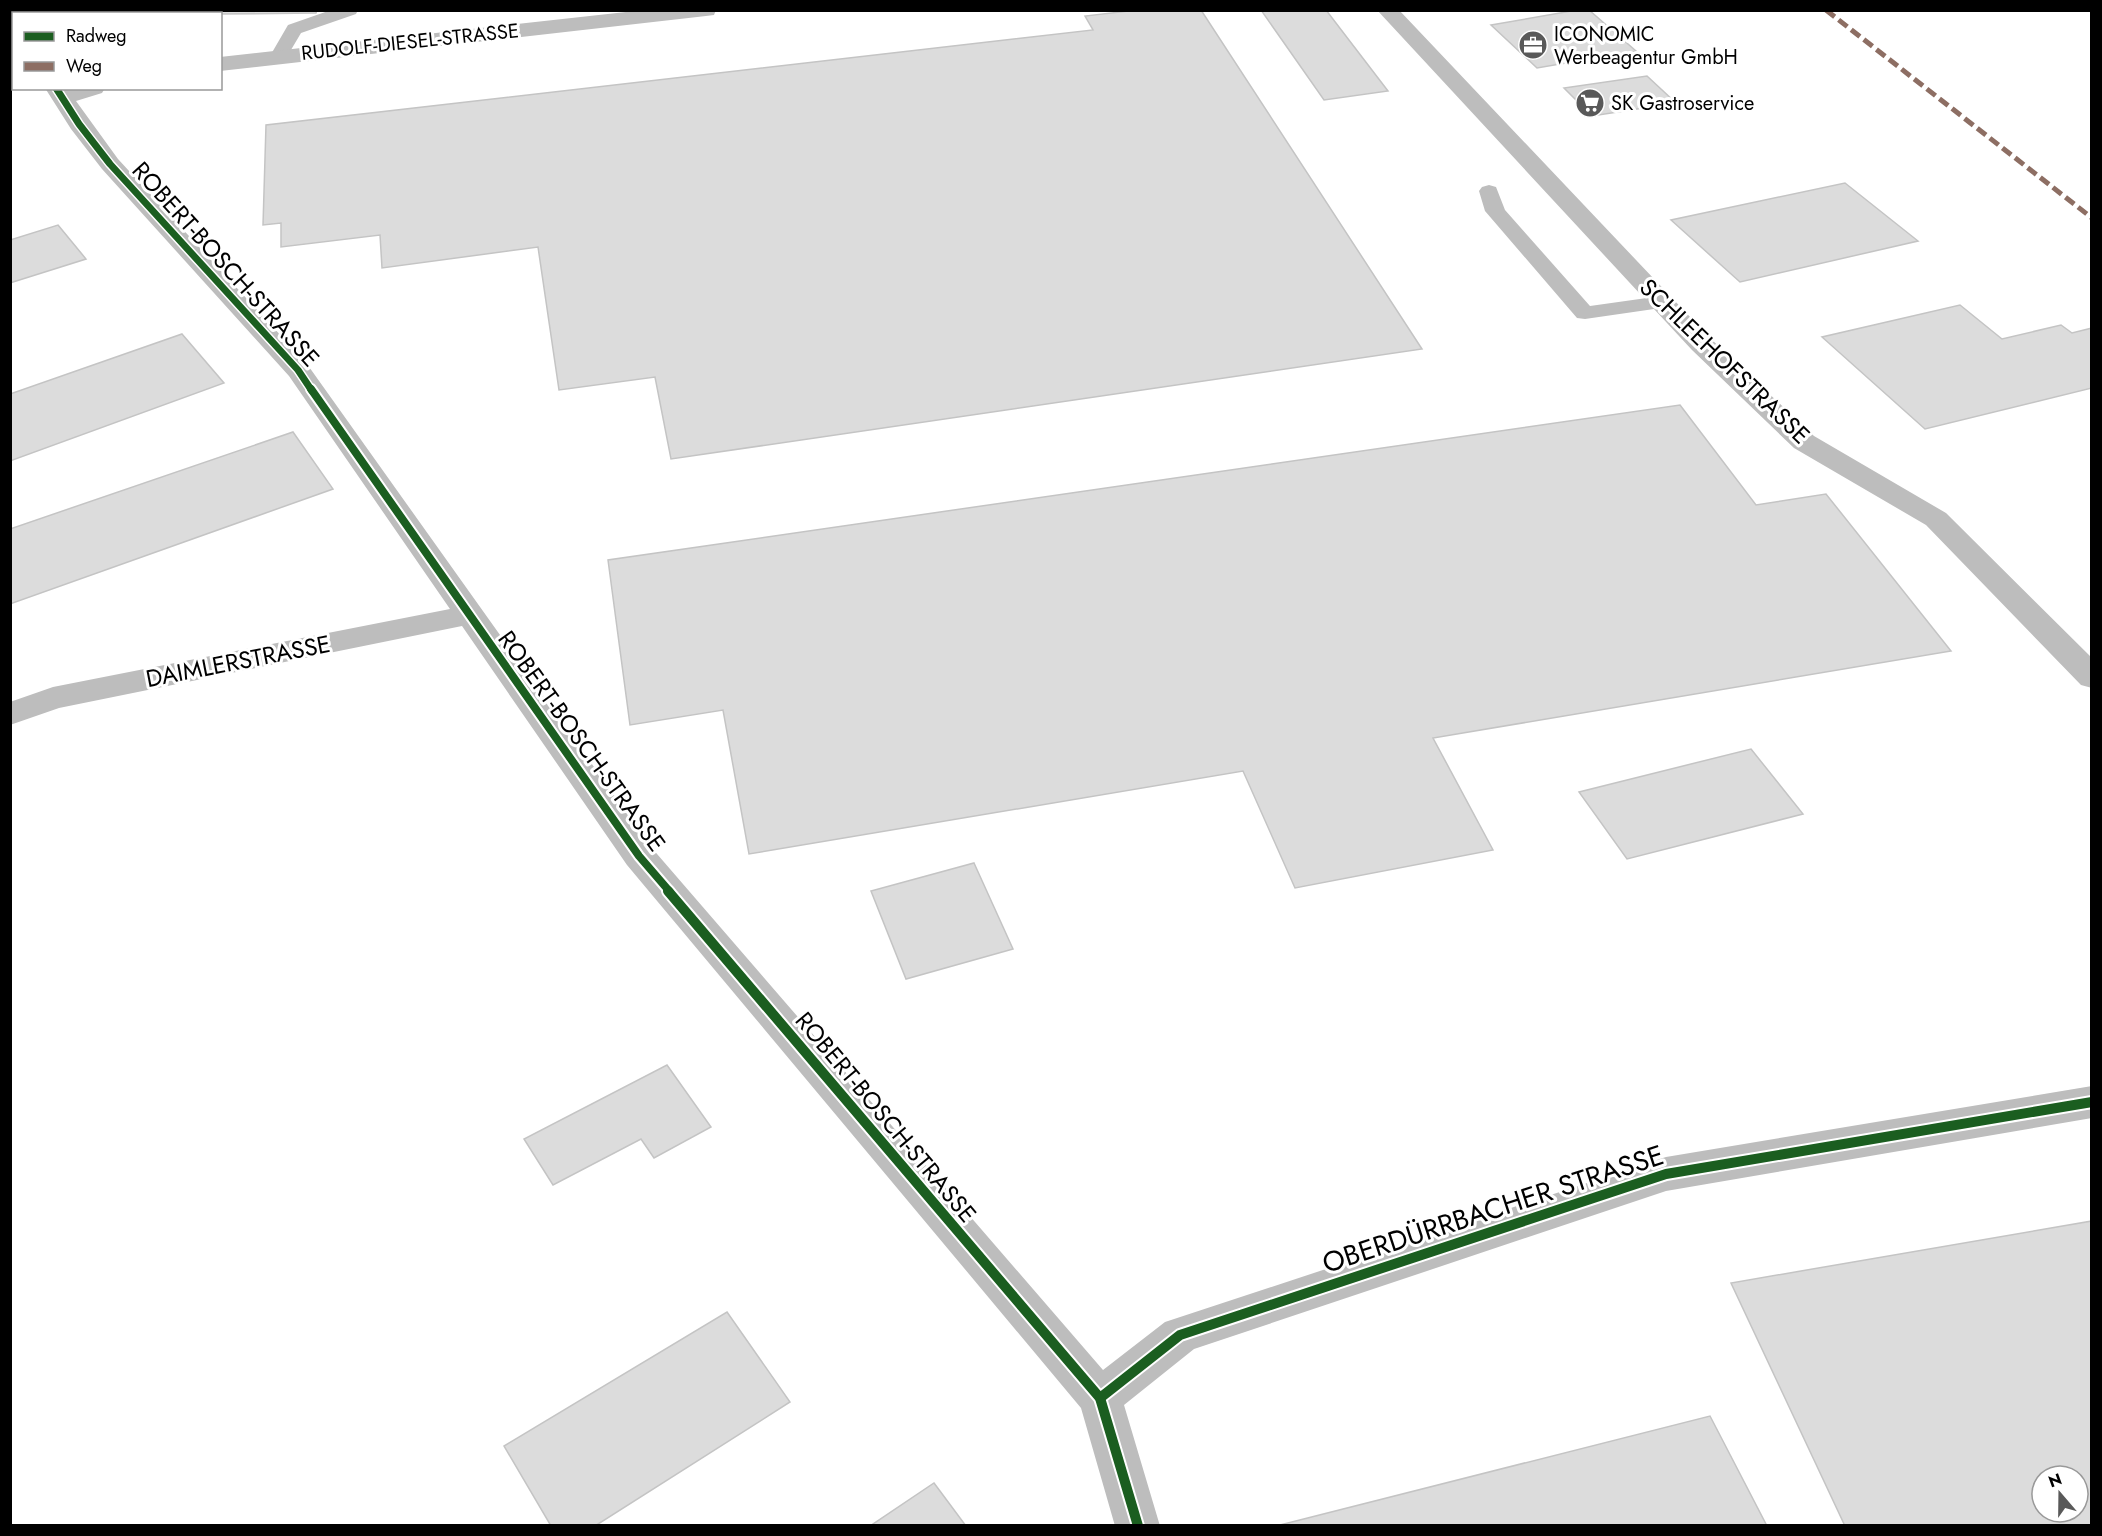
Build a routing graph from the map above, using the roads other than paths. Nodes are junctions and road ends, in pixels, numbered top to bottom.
1 (350, 10) edge
2 (706, 10) edge
3 (1387, 10) edge
4 (279, 56) junction
5 (222, 64) edge
6 (80, 90) edge
7 (59, 93) edge
8 (1489, 191) dead end
9 (1661, 302) junction
10 (468, 615) junction
11 (2091, 677) edge
12 (10, 714) edge
13 (2091, 1102) edge
14 (1100, 1398) junction
15 (1138, 1526) edge

1 - 4 lane
2 - 4 street, RUDOLF-DIESEL-STRASSE
3 - 9 street, SCHLEEHOFSTRASSE
4 - 5 street, RUDOLF-DIESEL-STRASSE
6 - 7 street
7 - 10 street, ROBERT-BOSCH-STRASSE
8 - 9 lane
9 - 11 street, SCHLEEHOFSTRASSE
10 - 12 street, DAIMLERSTRASSE
10 - 14 street, ROBERT-BOSCH-STRASSE
13 - 14 street, OBERDÜRRBACHER STRASSE
14 - 15 street

